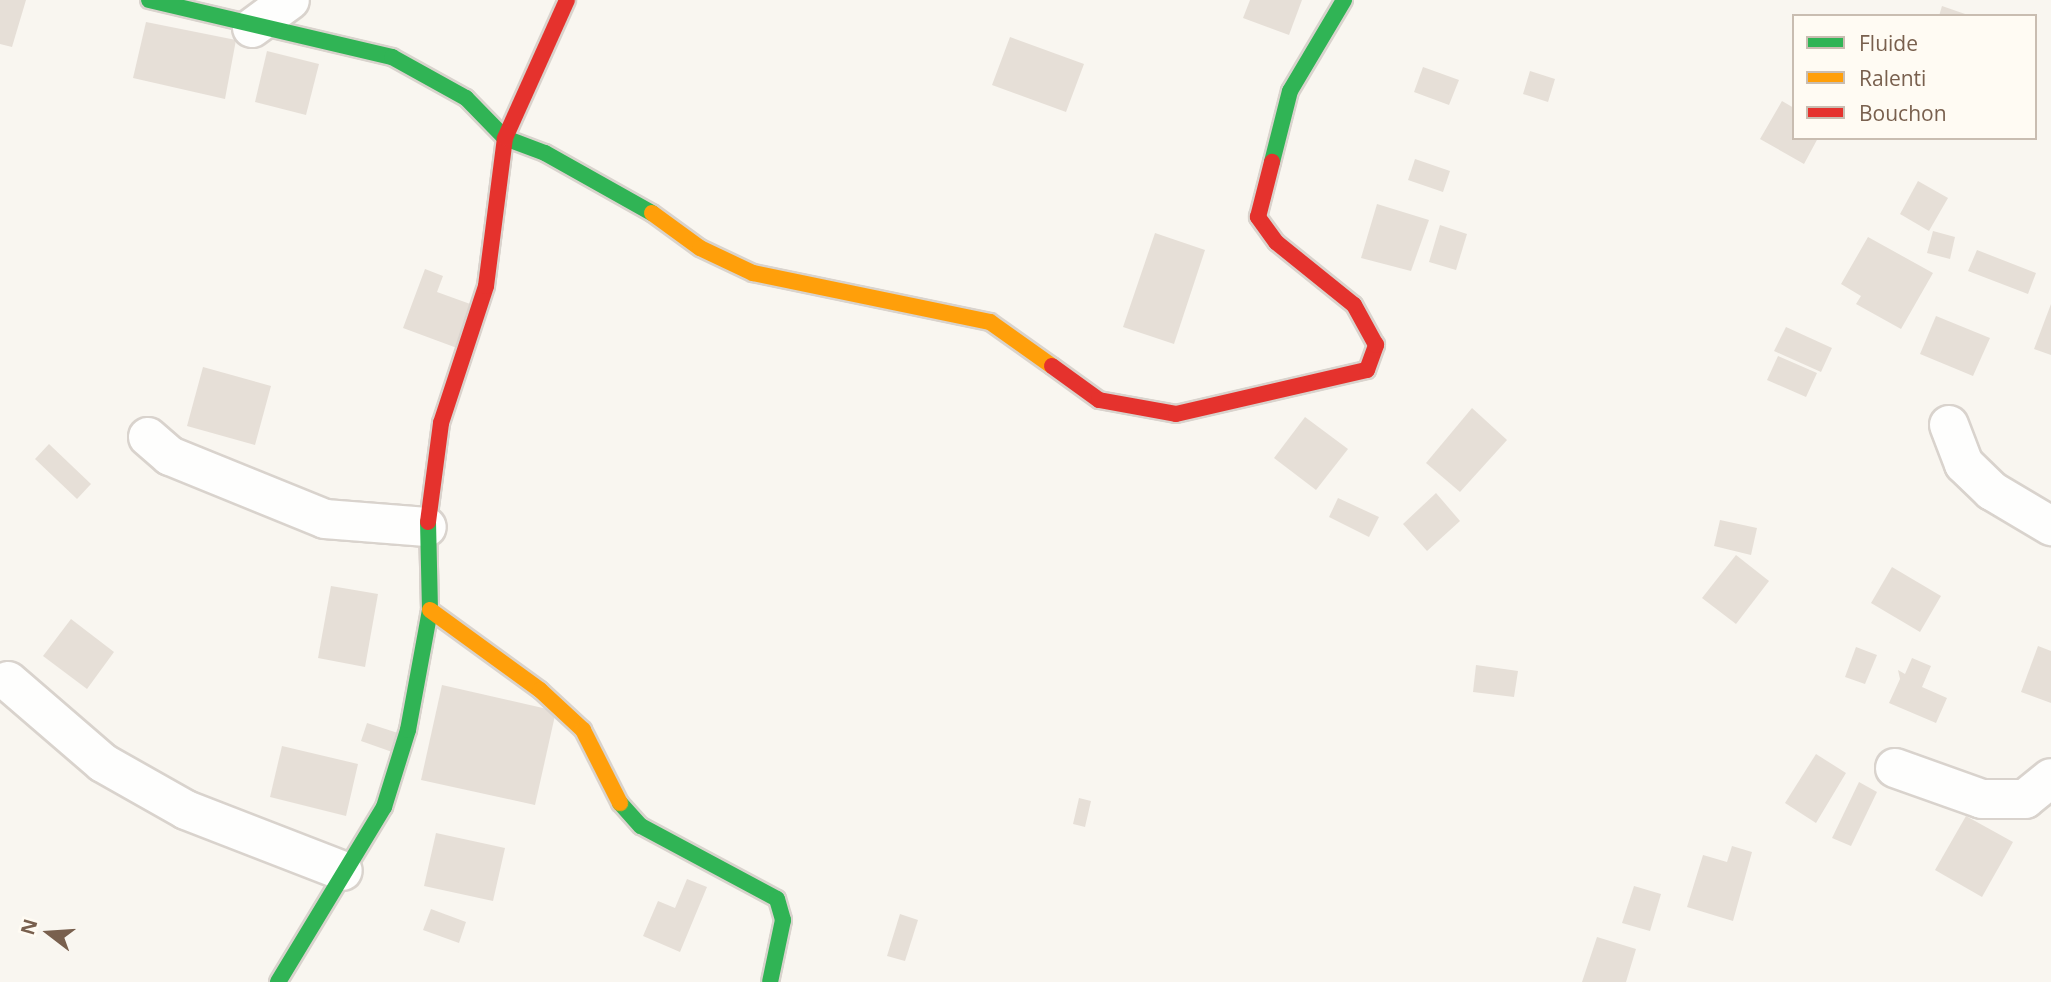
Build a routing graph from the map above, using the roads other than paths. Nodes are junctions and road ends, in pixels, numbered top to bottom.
1 (149, 0) edge
2 (290, 0) edge
3 (567, 0) edge
4 (1345, 0) edge
5 (252, 28) junction
6 (505, 138) junction
7 (1949, 425) dead end
8 (148, 437) dead end
9 (2051, 526) edge
10 (427, 527) junction
11 (430, 610) junction
12 (8, 681) dead end
13 (1895, 768) dead end
14 (2051, 778) edge
15 (343, 871) junction
16 (278, 982) edge
17 (770, 982) edge

1 - 5 street
2 - 5 street
3 - 6 street
4 - 6 street
5 - 6 street
6 - 10 street
7 - 9 street
8 - 10 street
10 - 11 street
11 - 15 street
11 - 17 street
12 - 15 street
13 - 14 street
15 - 16 street

